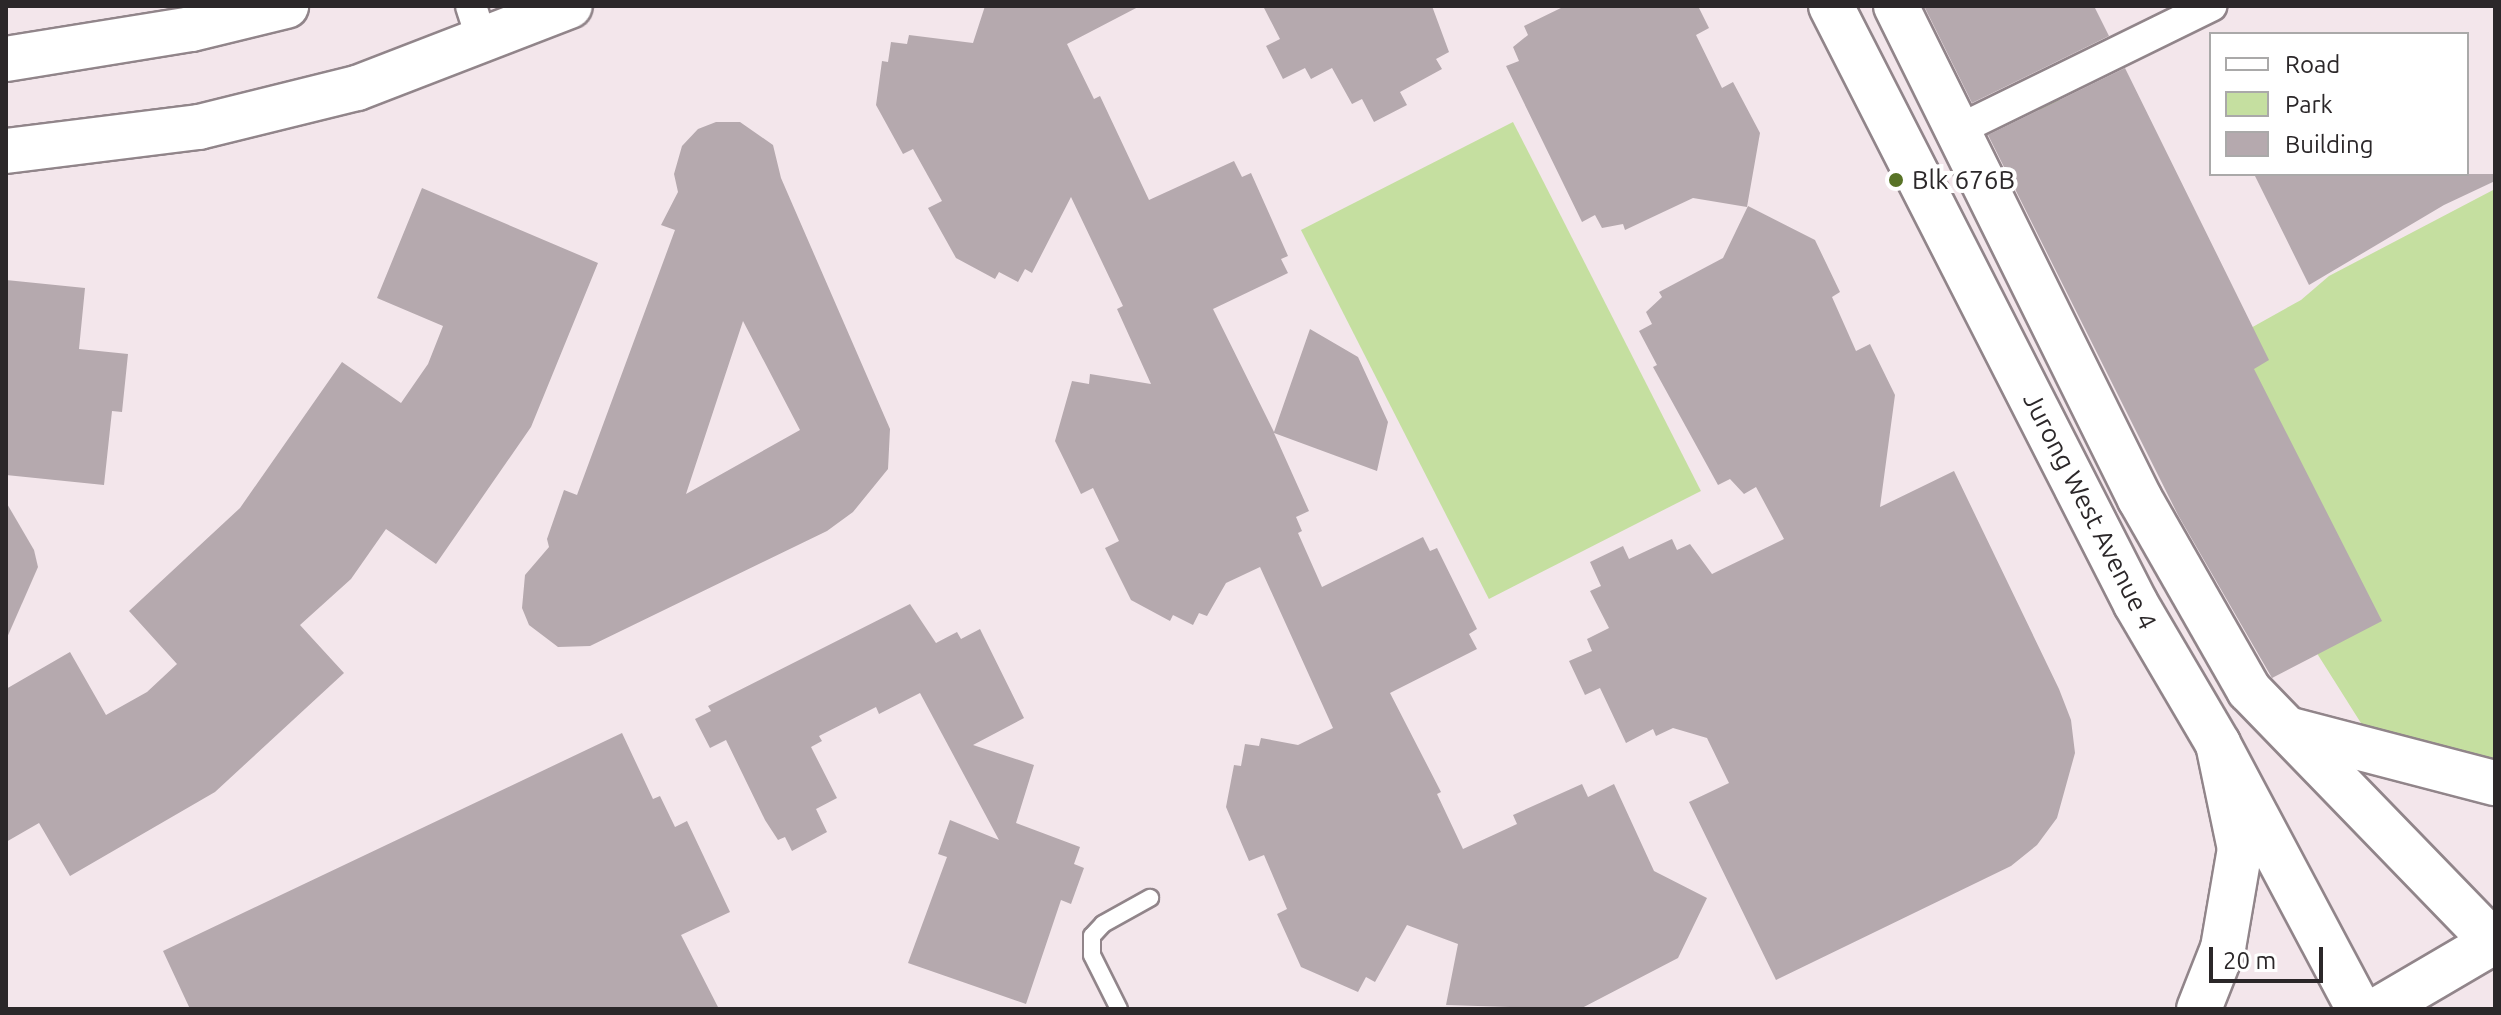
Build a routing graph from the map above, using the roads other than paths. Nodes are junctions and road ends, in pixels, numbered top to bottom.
1 (286, 6) edge
2 (570, 6) edge
3 (1831, 6) edge
4 (1896, 6) edge
5 (2211, 6) edge
6 (476, 22) edge
7 (6, 59) edge
8 (1960, 129) junction
9 (6, 151) edge
10 (2291, 730) junction
11 (2218, 744) junction
12 (2495, 783) edge
13 (1150, 898) dead end
14 (2494, 942) edge
15 (1119, 1009) edge
16 (2199, 1009) edge
17 (2359, 1009) edge
18 (2379, 1009) edge

1 - 7 main road
2 - 6 main road
3 - 11 main road, Jurong West Avenue 4
4 - 8 main road, Jurong West Avenue 4
5 - 8 street
6 - 9 main road
8 - 10 main road, Jurong West Avenue 4
10 - 12 main road
10 - 14 main road, Jurong West Avenue 4
11 - 16 main road
11 - 17 main road, Jurong West Avenue 4
13 - 15 lane
14 - 18 main road

